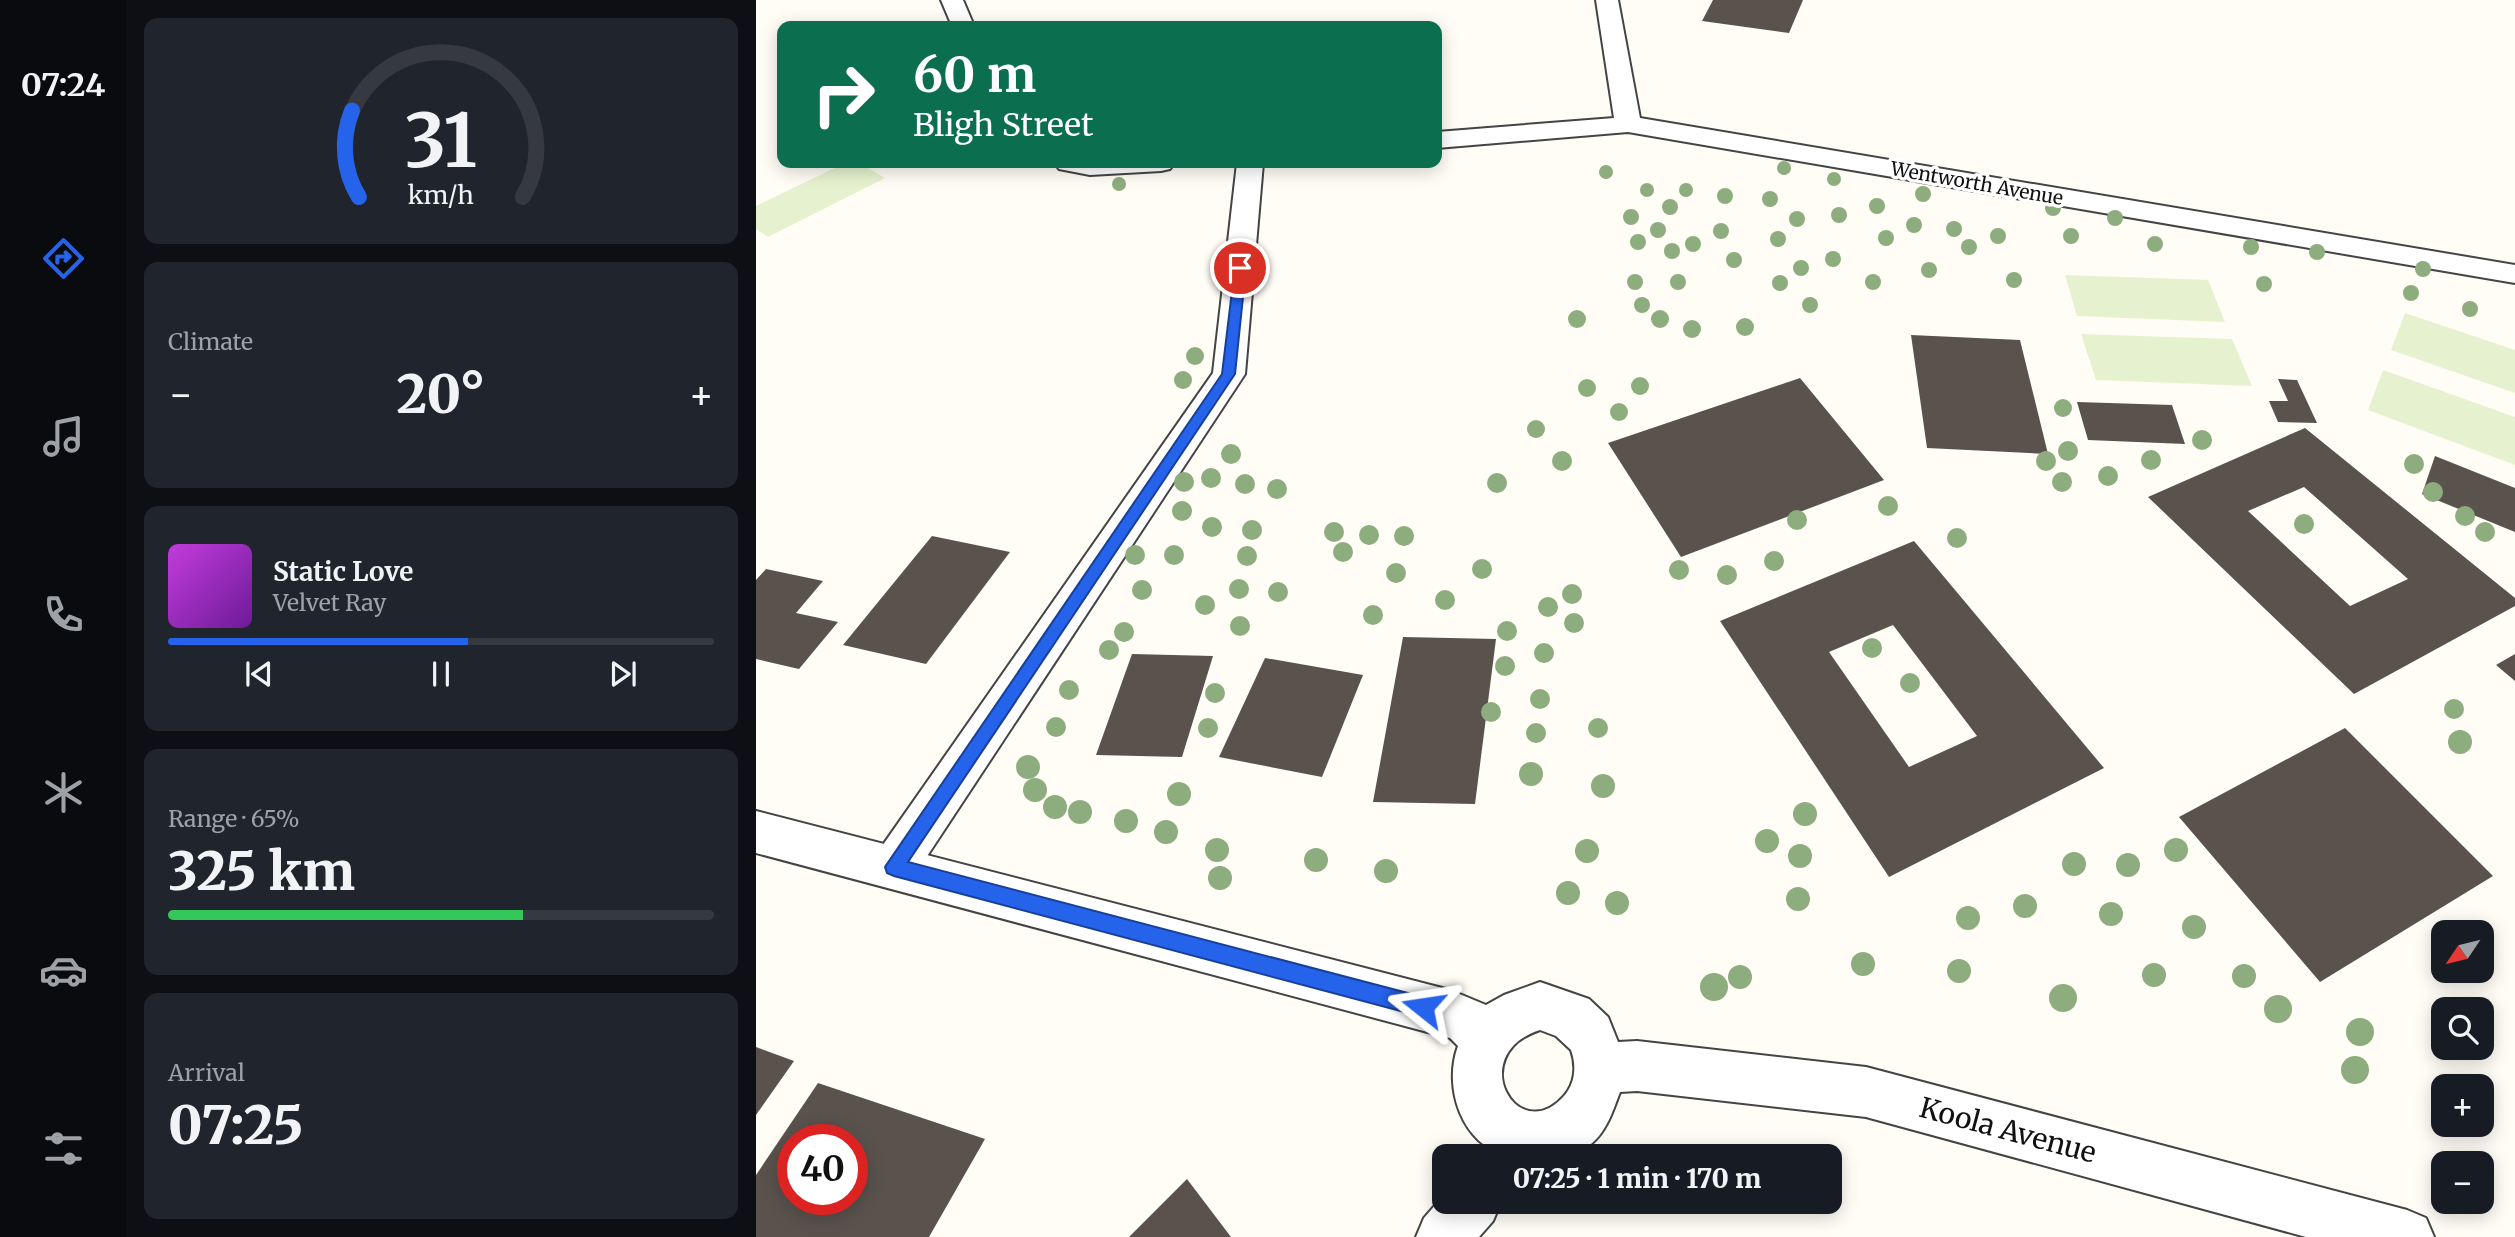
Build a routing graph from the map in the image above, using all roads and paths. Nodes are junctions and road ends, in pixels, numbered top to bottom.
1 (952, 0) edge
2 (1608, 0) edge
3 (961, 21) edge
4 (1628, 124) junction
5 (1442, 140) edge
6 (1250, 168) edge
7 (2515, 274) edge
8 (756, 832) edge
9 (894, 867) junction
10 (1487, 1038) junction
11 (1601, 1068) junction
12 (1507, 1144) edge
13 (1512, 1144) edge
14 (1463, 1214) edge
15 (1443, 1237) edge
16 (2407, 1237) edge

1 - 3 street
2 - 4 street
4 - 5 street, Wentworth Avenue
4 - 7 street, Wentworth Avenue
6 - 9 street
8 - 9 street
9 - 10 street
10 - 11 street
10 - 12 street
11 - 13 street
11 - 16 street, Koola Avenue
14 - 15 street

